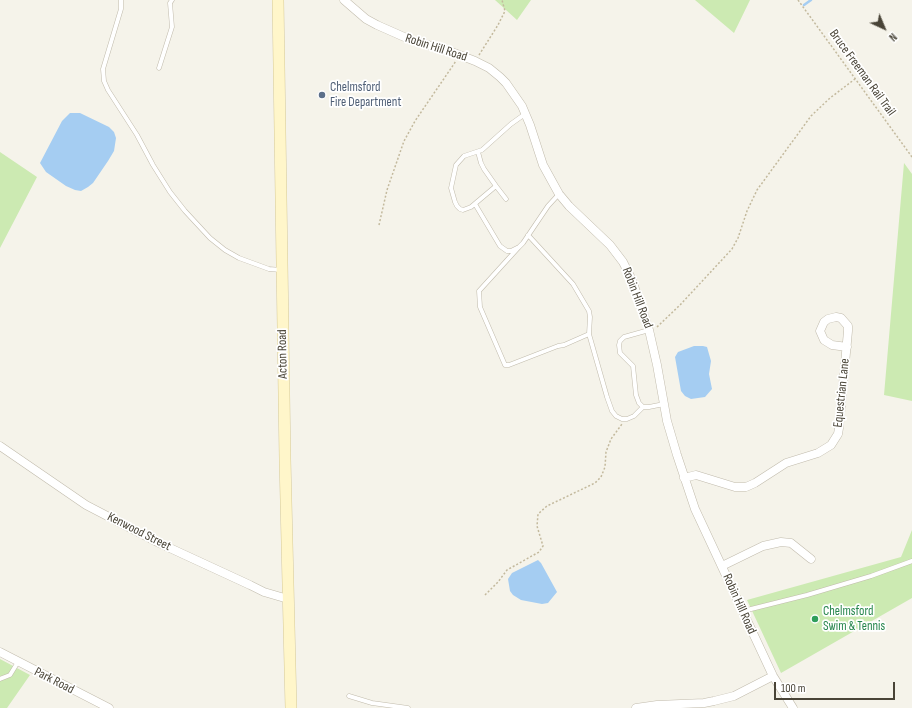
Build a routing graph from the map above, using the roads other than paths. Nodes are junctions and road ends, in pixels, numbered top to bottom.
1 (121, 0) edge
2 (172, 0) edge
3 (278, 0) edge
4 (344, 0) edge
5 (159, 68) dead end
6 (526, 114) junction
7 (478, 152) junction
8 (496, 186) junction
9 (558, 194) junction
10 (506, 198) dead end
11 (475, 204) junction
12 (528, 235) junction
13 (519, 247) junction
14 (282, 270) junction
15 (649, 330) junction
16 (589, 334) junction
17 (847, 347) dead end
18 (664, 404) junction
19 (643, 407) junction
20 (0, 446) edge
21 (684, 478) junction
22 (811, 559) dead end
23 (912, 561) edge
24 (722, 566) junction
25 (288, 598) junction
26 (743, 611) junction
27 (0, 652) edge
28 (18, 662) junction
29 (773, 676) junction
30 (0, 679) edge
31 (349, 696) dead end
32 (109, 708) edge
33 (291, 708) edge
34 (408, 708) edge
35 (636, 708) edge
36 (793, 708) edge

1 - 14 lane
2 - 5 lane
3 - 14 main road, Acton Road
4 - 6 street, Robin Hill Road
6 - 7 lane
6 - 9 street, Robin Hill Road
7 - 8 lane
7 - 11 lane
8 - 10 lane
8 - 11 lane
9 - 12 lane
9 - 15 street, Robin Hill Road
11 - 13 lane
12 - 13 lane
12 - 16 lane
13 - 16 lane
14 - 25 main road, Acton Road
15 - 18 street, Robin Hill Road
15 - 19 lane
16 - 19 lane
17 - 21 street, Equestrian Lane
18 - 19 lane
18 - 21 street, Robin Hill Road
20 - 25 street, Kenwood Street
21 - 24 street, Robin Hill Road
22 - 24 street
23 - 26 lane
24 - 26 street, Robin Hill Road
25 - 33 main road, Acton Road
26 - 29 street, Robin Hill Road
27 - 28 street, Park Road
28 - 30 lane
28 - 32 street, Park Road
29 - 35 street
29 - 36 street, Robin Hill Road
31 - 34 lane

